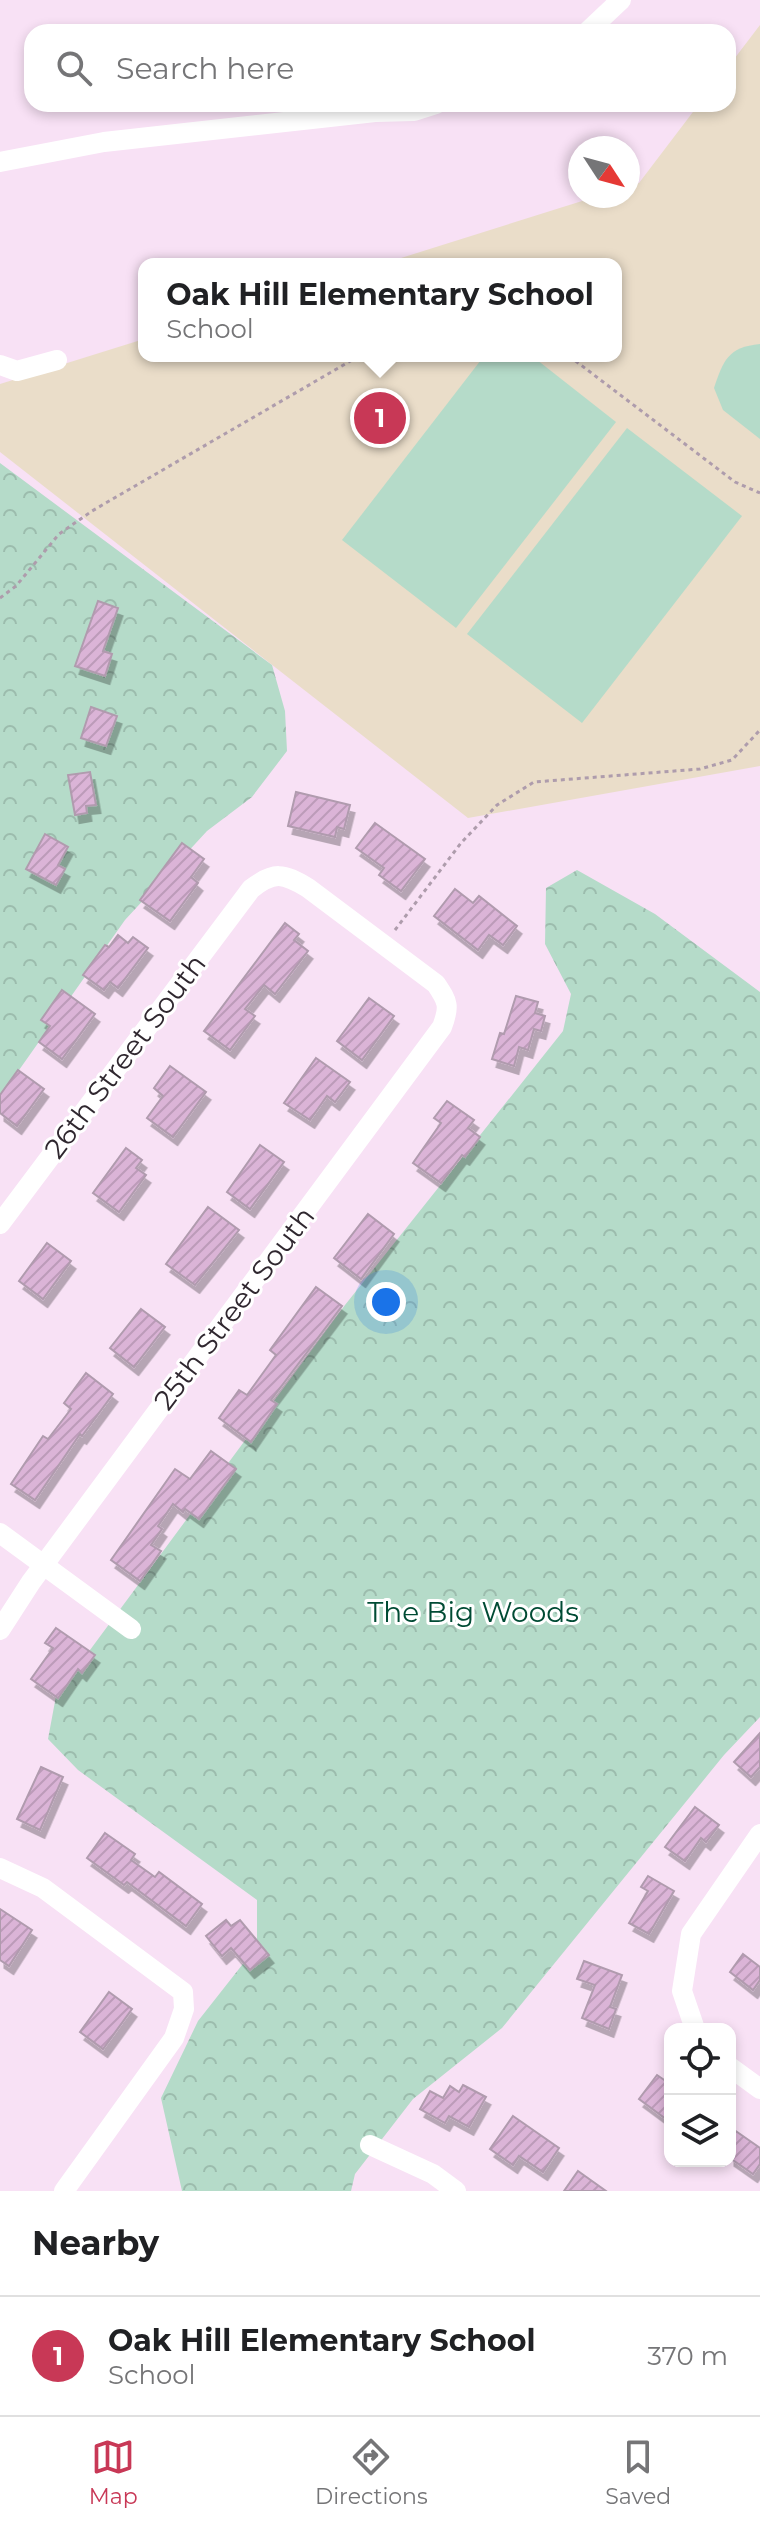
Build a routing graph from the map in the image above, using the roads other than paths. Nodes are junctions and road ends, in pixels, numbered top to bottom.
1 (621, 0) edge
2 (596, 24) edge
3 (375, 112) edge
4 (0, 162) edge
5 (57, 360) dead end
6 (0, 365) edge
7 (251, 889) joint
8 (0, 1224) edge
9 (0, 1533) edge
10 (44, 1566) junction
11 (131, 1629) dead end
12 (0, 1630) edge
13 (760, 1834) edge
14 (0, 1868) edge
15 (693, 2023) edge
16 (736, 2071) edge
17 (760, 2089) edge
18 (370, 2145) dead end
19 (64, 2191) edge
20 (456, 2191) edge

1 - 2 street
3 - 4 street
5 - 6 street
7 - 8 street, 26th Street South
7 - 10 street, 25th Street South
9 - 10 street
10 - 11 street
10 - 12 street, 25th Street South
13 - 15 street
14 - 19 street
16 - 17 street
18 - 20 street

